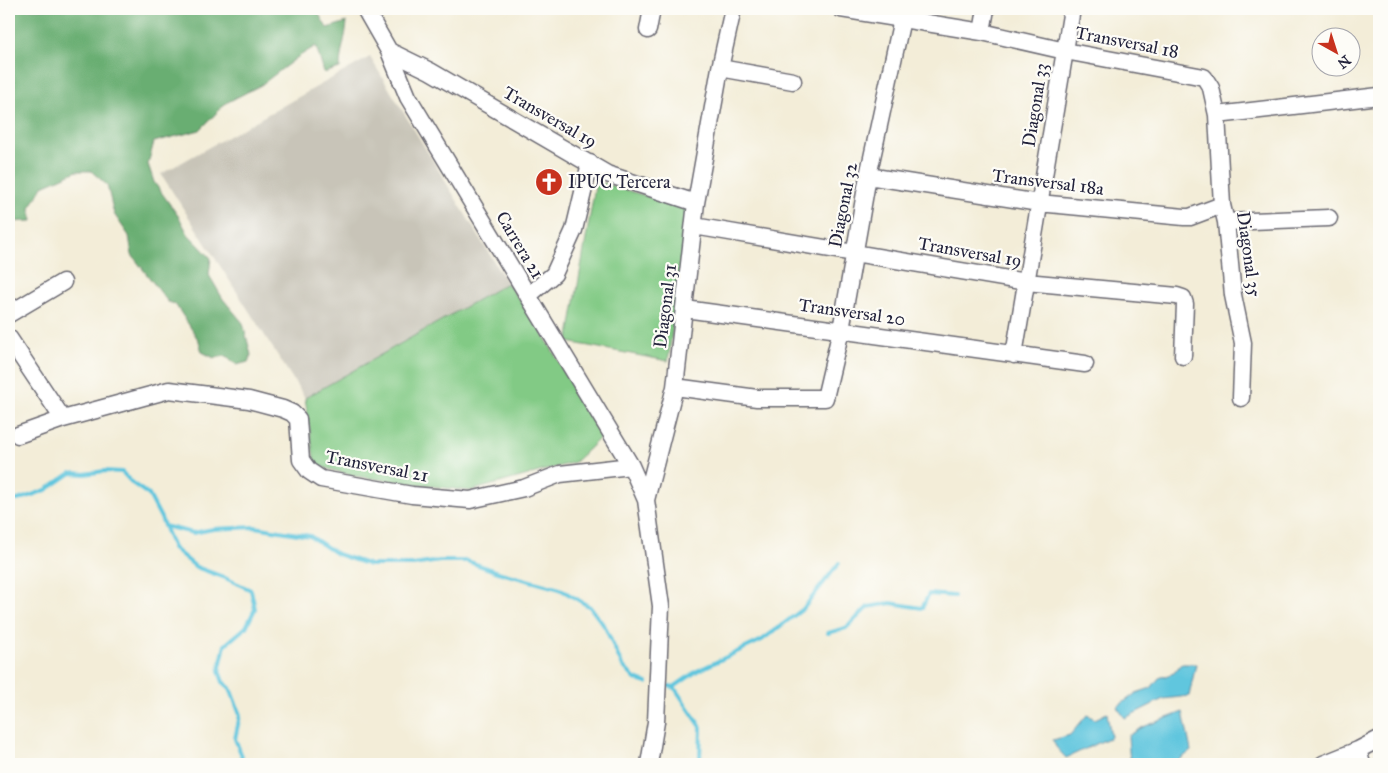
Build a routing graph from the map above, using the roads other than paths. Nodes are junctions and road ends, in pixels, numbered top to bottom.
1 (365, 9) edge
2 (652, 9) edge
3 (733, 9) edge
4 (841, 9) edge
5 (986, 9) edge
6 (1072, 9) edge
7 (902, 19) junction
8 (648, 30) dead end
9 (982, 32) junction
10 (389, 51) junction
11 (1065, 51) junction
12 (720, 68) junction
13 (793, 81) dead end
14 (1379, 96) edge
15 (1217, 115) junction
16 (590, 163) junction
17 (868, 176) junction
18 (696, 203) junction
19 (1039, 203) junction
20 (1222, 205) junction
21 (1330, 218) dead end
22 (1226, 222) junction
23 (694, 226) junction
24 (854, 252) junction
25 (64, 282) dead end
26 (1026, 282) junction
27 (528, 296) junction
28 (685, 308) junction
29 (9, 314) edge
30 (841, 330) junction
31 (9, 338) edge
32 (1014, 355) junction
33 (1183, 356) dead end
34 (1085, 364) dead end
35 (676, 387) junction
36 (1241, 398) dead end
37 (63, 419) junction
38 (18, 435) dead end
39 (631, 466) junction
40 (646, 500) junction
41 (1379, 739) edge
42 (1360, 757) edge
43 (649, 764) edge
44 (1322, 764) edge

1 - 10 street, Carrera 21
2 - 8 street
3 - 12 street, Diagonal 31
4 - 7 street, Transversal 18
5 - 9 street
6 - 11 street, Diagonal 33
7 - 9 street, Transversal 18
7 - 17 street, Diagonal 32
9 - 11 street, Transversal 18
10 - 16 street, Transversal 19
10 - 27 street, Carrera 21
11 - 15 street, Transversal 18
11 - 19 street, Diagonal 33
12 - 13 street
12 - 18 street, Diagonal 31
14 - 15 street
15 - 20 street, Diagonal 35
16 - 18 street, Transversal 19
16 - 27 street
17 - 19 street, Transversal 18a
17 - 24 street, Diagonal 32
18 - 23 street, Diagonal 31
19 - 20 street, Transversal 18a
19 - 26 street, Diagonal 33
20 - 22 street, Diagonal 35
21 - 22 street
22 - 36 street, Diagonal 35
23 - 24 street, Transversal 19
23 - 28 street, Diagonal 31
24 - 26 street, Transversal 19
24 - 30 street, Diagonal 32
25 - 29 street
26 - 32 street, Diagonal 33
26 - 33 street, Transversal 19
27 - 39 street, Carrera 21
28 - 30 street, Transversal 20
28 - 35 street, Diagonal 31
30 - 32 street, Transversal 20
30 - 35 street, Diagonal 32
31 - 37 street
32 - 34 street, Transversal 20
35 - 40 street, Diagonal 31
37 - 38 street, Transversal 21
37 - 39 street, Transversal 21
39 - 40 street, Carrera 21
40 - 43 street, Diagonal 31
41 - 42 street
42 - 44 street

